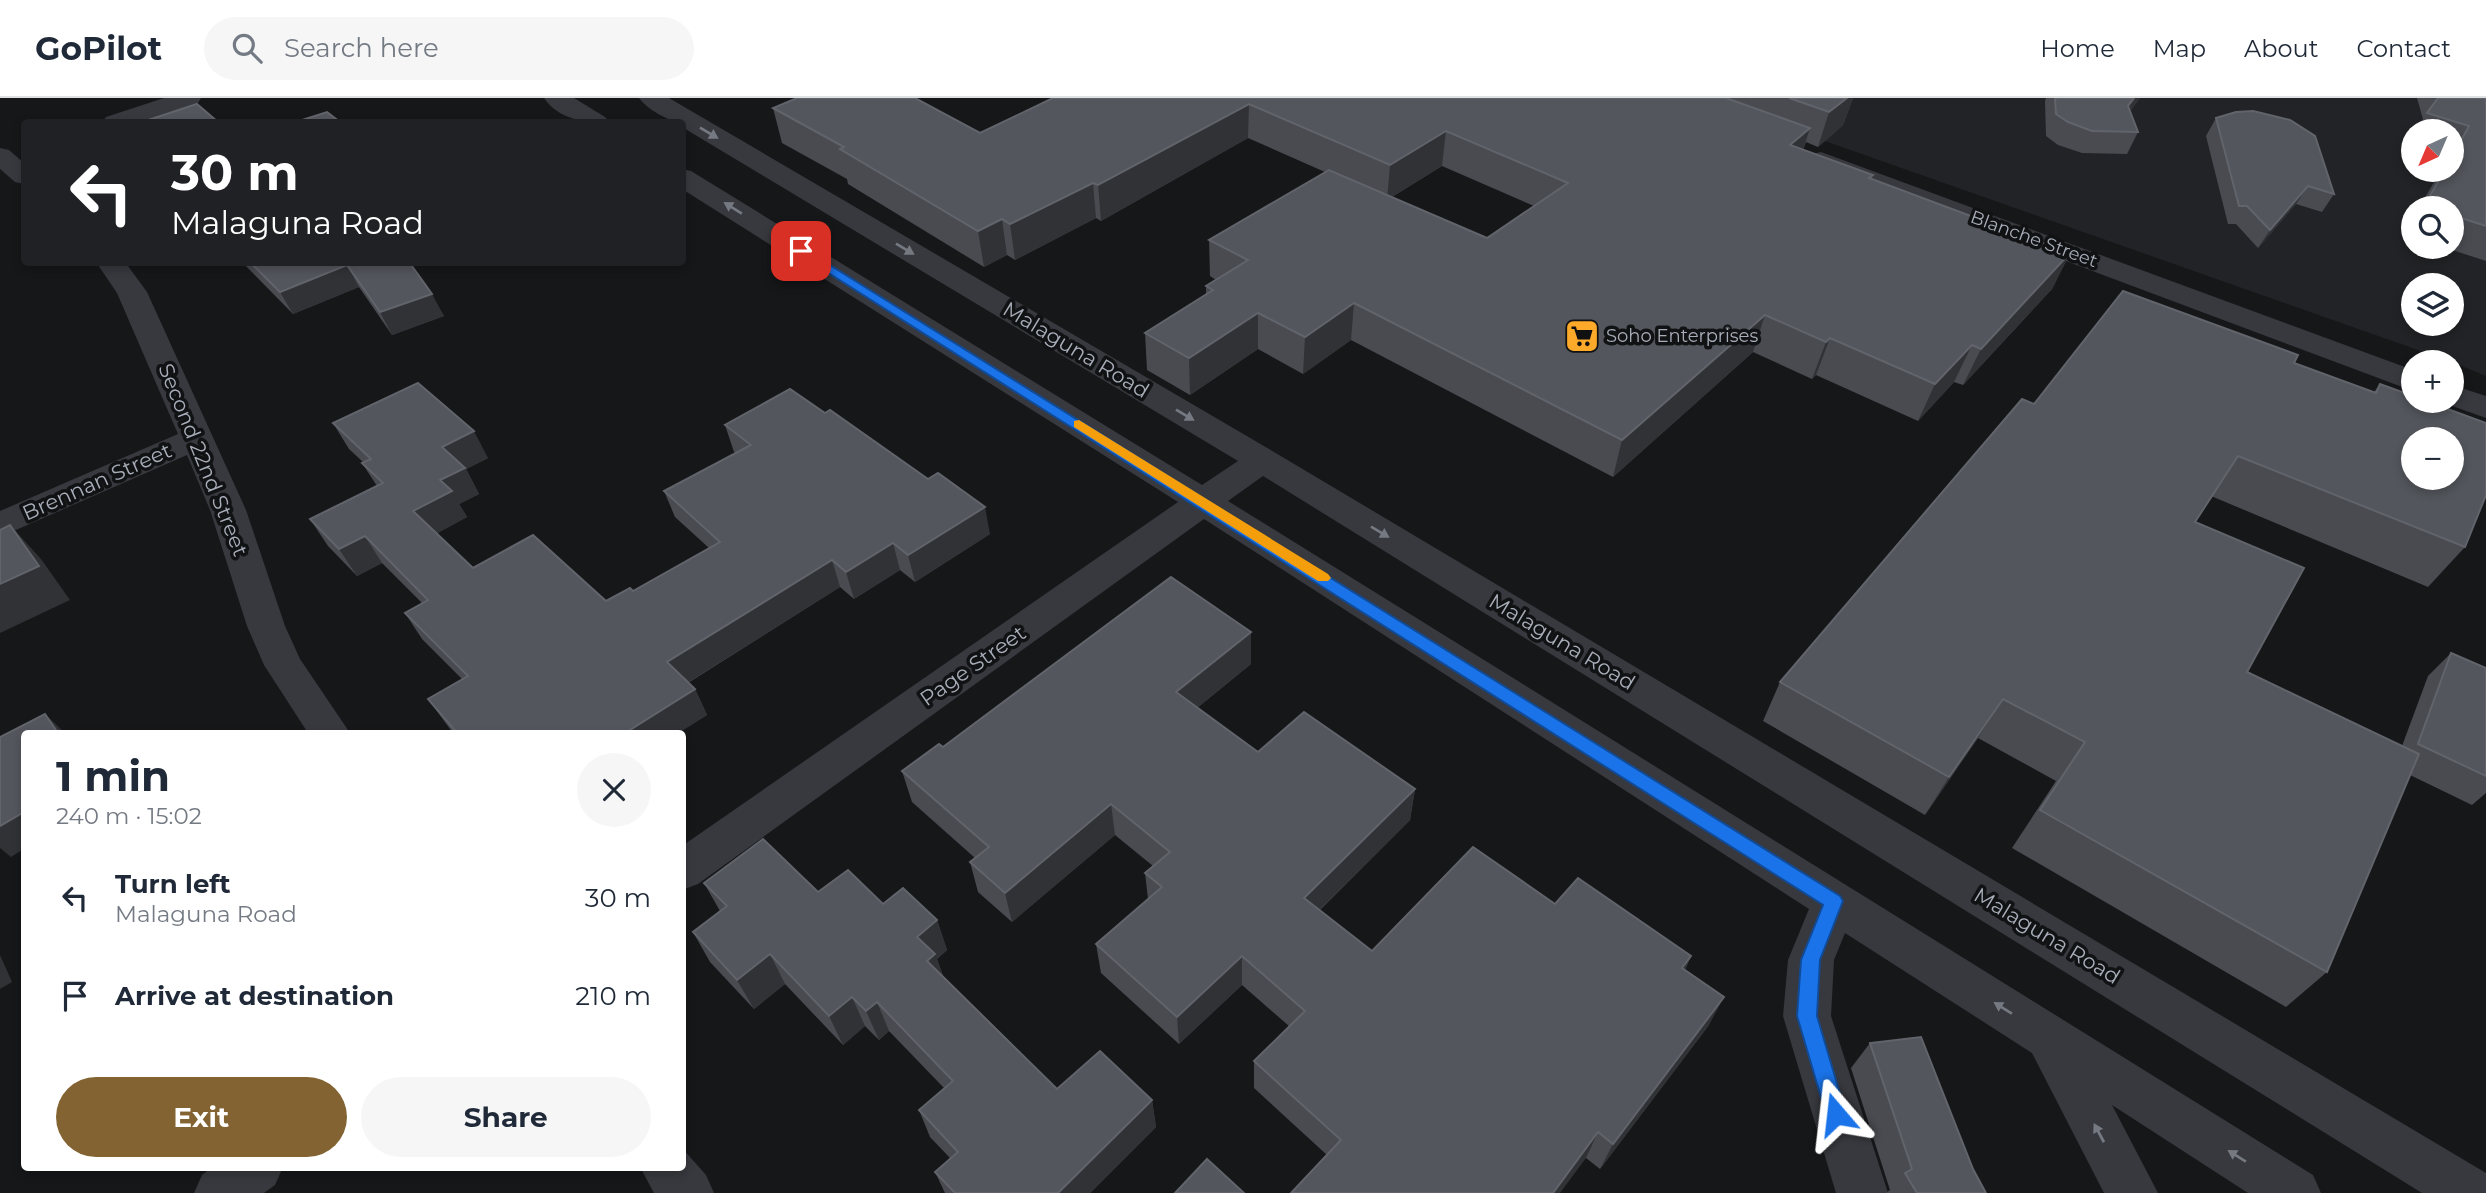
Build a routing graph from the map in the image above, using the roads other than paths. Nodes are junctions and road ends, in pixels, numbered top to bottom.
1 (189, 98) edge
2 (556, 98) edge
3 (651, 98) edge
4 (124, 119) edge
5 (591, 119) edge
6 (1799, 152) edge
7 (7, 157) edge
8 (21, 173) edge
9 (686, 179) edge
10 (113, 266) edge
11 (2401, 376) edge
12 (2464, 400) edge
13 (2486, 408) edge
14 (195, 439) junction
15 (1262, 460) junction
16 (1205, 503) junction
17 (0, 525) edge
18 (328, 730) edge
19 (686, 868) edge
20 (1834, 901) junction
21 (2048, 1036) junction
22 (251, 1171) edge
23 (669, 1171) edge
24 (220, 1193) edge
25 (688, 1193) edge
26 (1862, 1193) edge
27 (2132, 1193) edge
28 (2295, 1193) edge
29 (2470, 1193) edge

1 - 4 street
2 - 5 street
3 -> 15 street, Malaguna Road
6 - 11 street, Blanche Street
7 - 8 street
16 -> 9 street
10 - 14 street, Second 22nd Street
12 - 13 street
14 - 17 street, Brennan Street
14 - 18 street, Second 22nd Street
15 - 16 street, Page Street
15 -> 29 street, Malaguna Road
16 - 19 street, Page Street
16 - 20 street
21 -> 20 street
20 - 26 street
27 -> 21 street
28 -> 21 street
22 - 24 street
23 - 25 street

